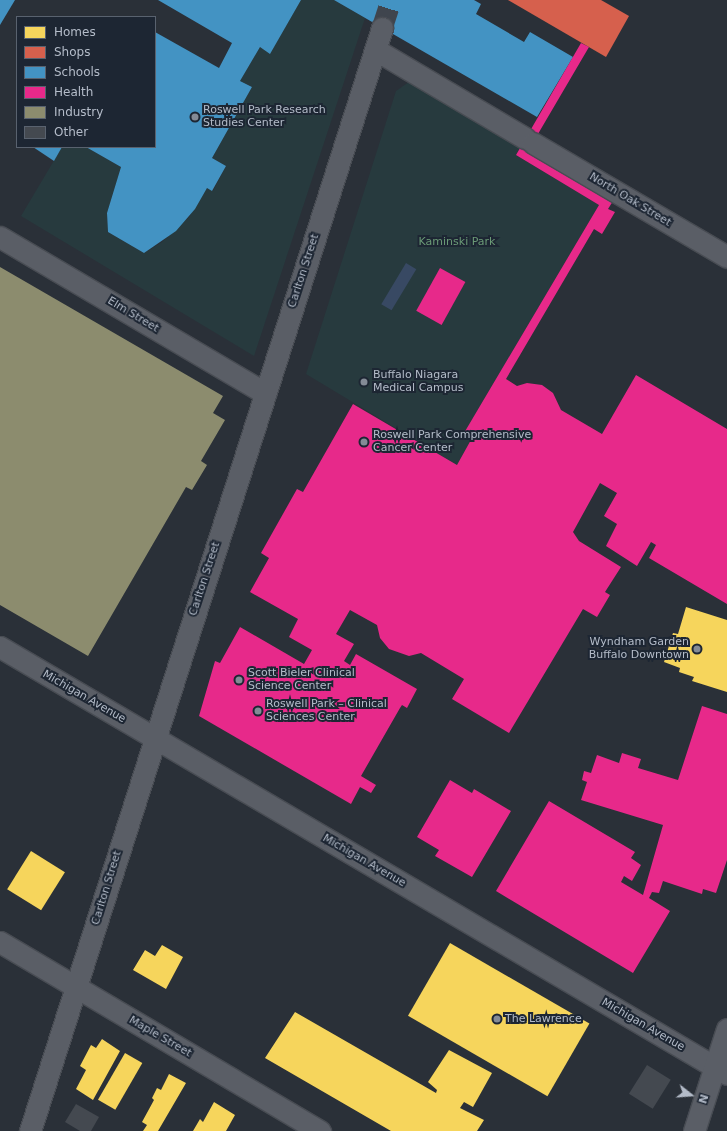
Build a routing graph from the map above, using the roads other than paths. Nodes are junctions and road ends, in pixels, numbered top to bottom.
1 (382, 28) tunnel mouth
2 (376, 50) junction
3 (0, 237) edge
4 (727, 257) edge
5 (265, 393) junction
6 (0, 647) edge
7 (154, 738) junction
8 (0, 942) edge
9 (76, 987) junction
10 (727, 1028) edge
11 (721, 1071) edge
12 (30, 1131) edge
13 (320, 1131) edge
14 (694, 1131) edge

1 - 2 street, Carlton Street
2 - 4 street, North Oak Street
2 - 5 street, Carlton Street
3 - 5 street, Elm Street
5 - 7 street, Carlton Street
6 - 7 street, Michigan Avenue
7 - 9 street, Carlton Street
7 - 11 street, Michigan Avenue
8 - 9 street, Maple Street
9 - 12 street, Carlton Street
9 - 13 street, Maple Street
10 - 11 street
11 - 14 street

